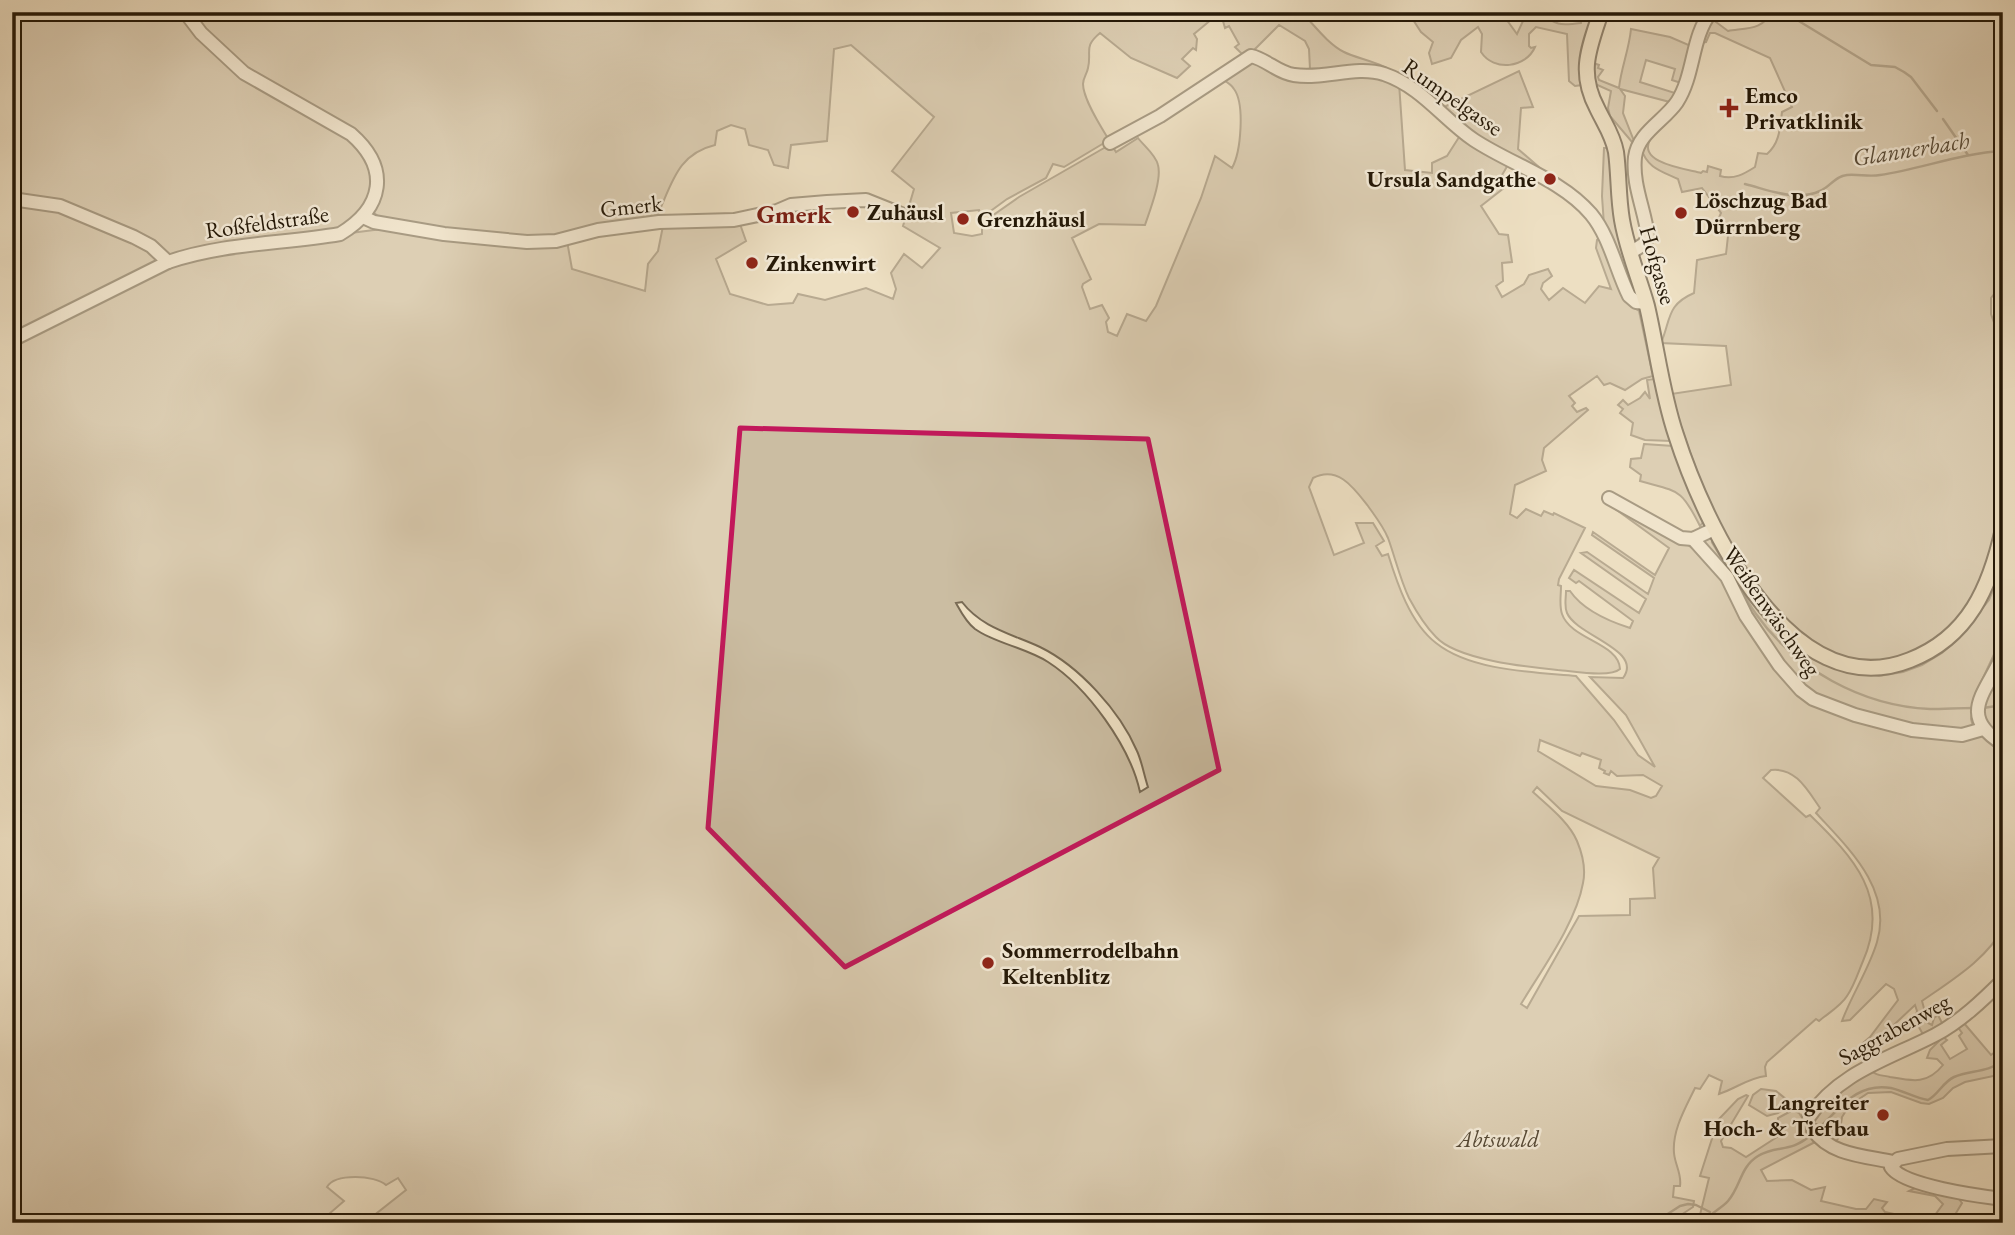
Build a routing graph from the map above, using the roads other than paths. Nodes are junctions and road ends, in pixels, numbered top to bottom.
1 (185, 12) edge
2 (1601, 12) edge
3 (1711, 12) edge
4 (1110, 143) dead end
5 (12, 199) edge
6 (901, 214) dead end
7 (363, 217) junction
8 (1630, 253) junction
9 (168, 262) junction
10 (1646, 303) junction
11 (12, 340) edge
12 (1609, 498) dead end
13 (1714, 529) junction
14 (2003, 529) edge
15 (1693, 539) junction
16 (2003, 654) edge
17 (1983, 729) junction
18 (2003, 744) edge
19 (2003, 980) edge
20 (1809, 1117) dead end
21 (1814, 1132) dead end
22 (2003, 1146) edge
23 (1893, 1162) junction
24 (2003, 1199) edge

1 - 7 street, Roßfeldstraße
2 - 8 main road, Hofgasse
3 - 8 street
4 - 10 street, Rumpelgasse
5 - 9 street
6 - 7 street, Gmerk
7 - 9 street, Roßfeldstraße
8 - 10 main road, Hofgasse
9 - 11 street, Roßfeldstraße
10 - 13 main road, Hofgasse
12 - 15 street, Weißenwäschweg
13 - 14 main road, Hofgasse
13 - 15 street, Weißenwäschweg
15 - 17 street, Weißenwäschweg
16 - 17 street
17 - 18 street
19 - 20 street, Saggrabenweg
21 - 23 street
22 - 23 street
23 - 24 street

